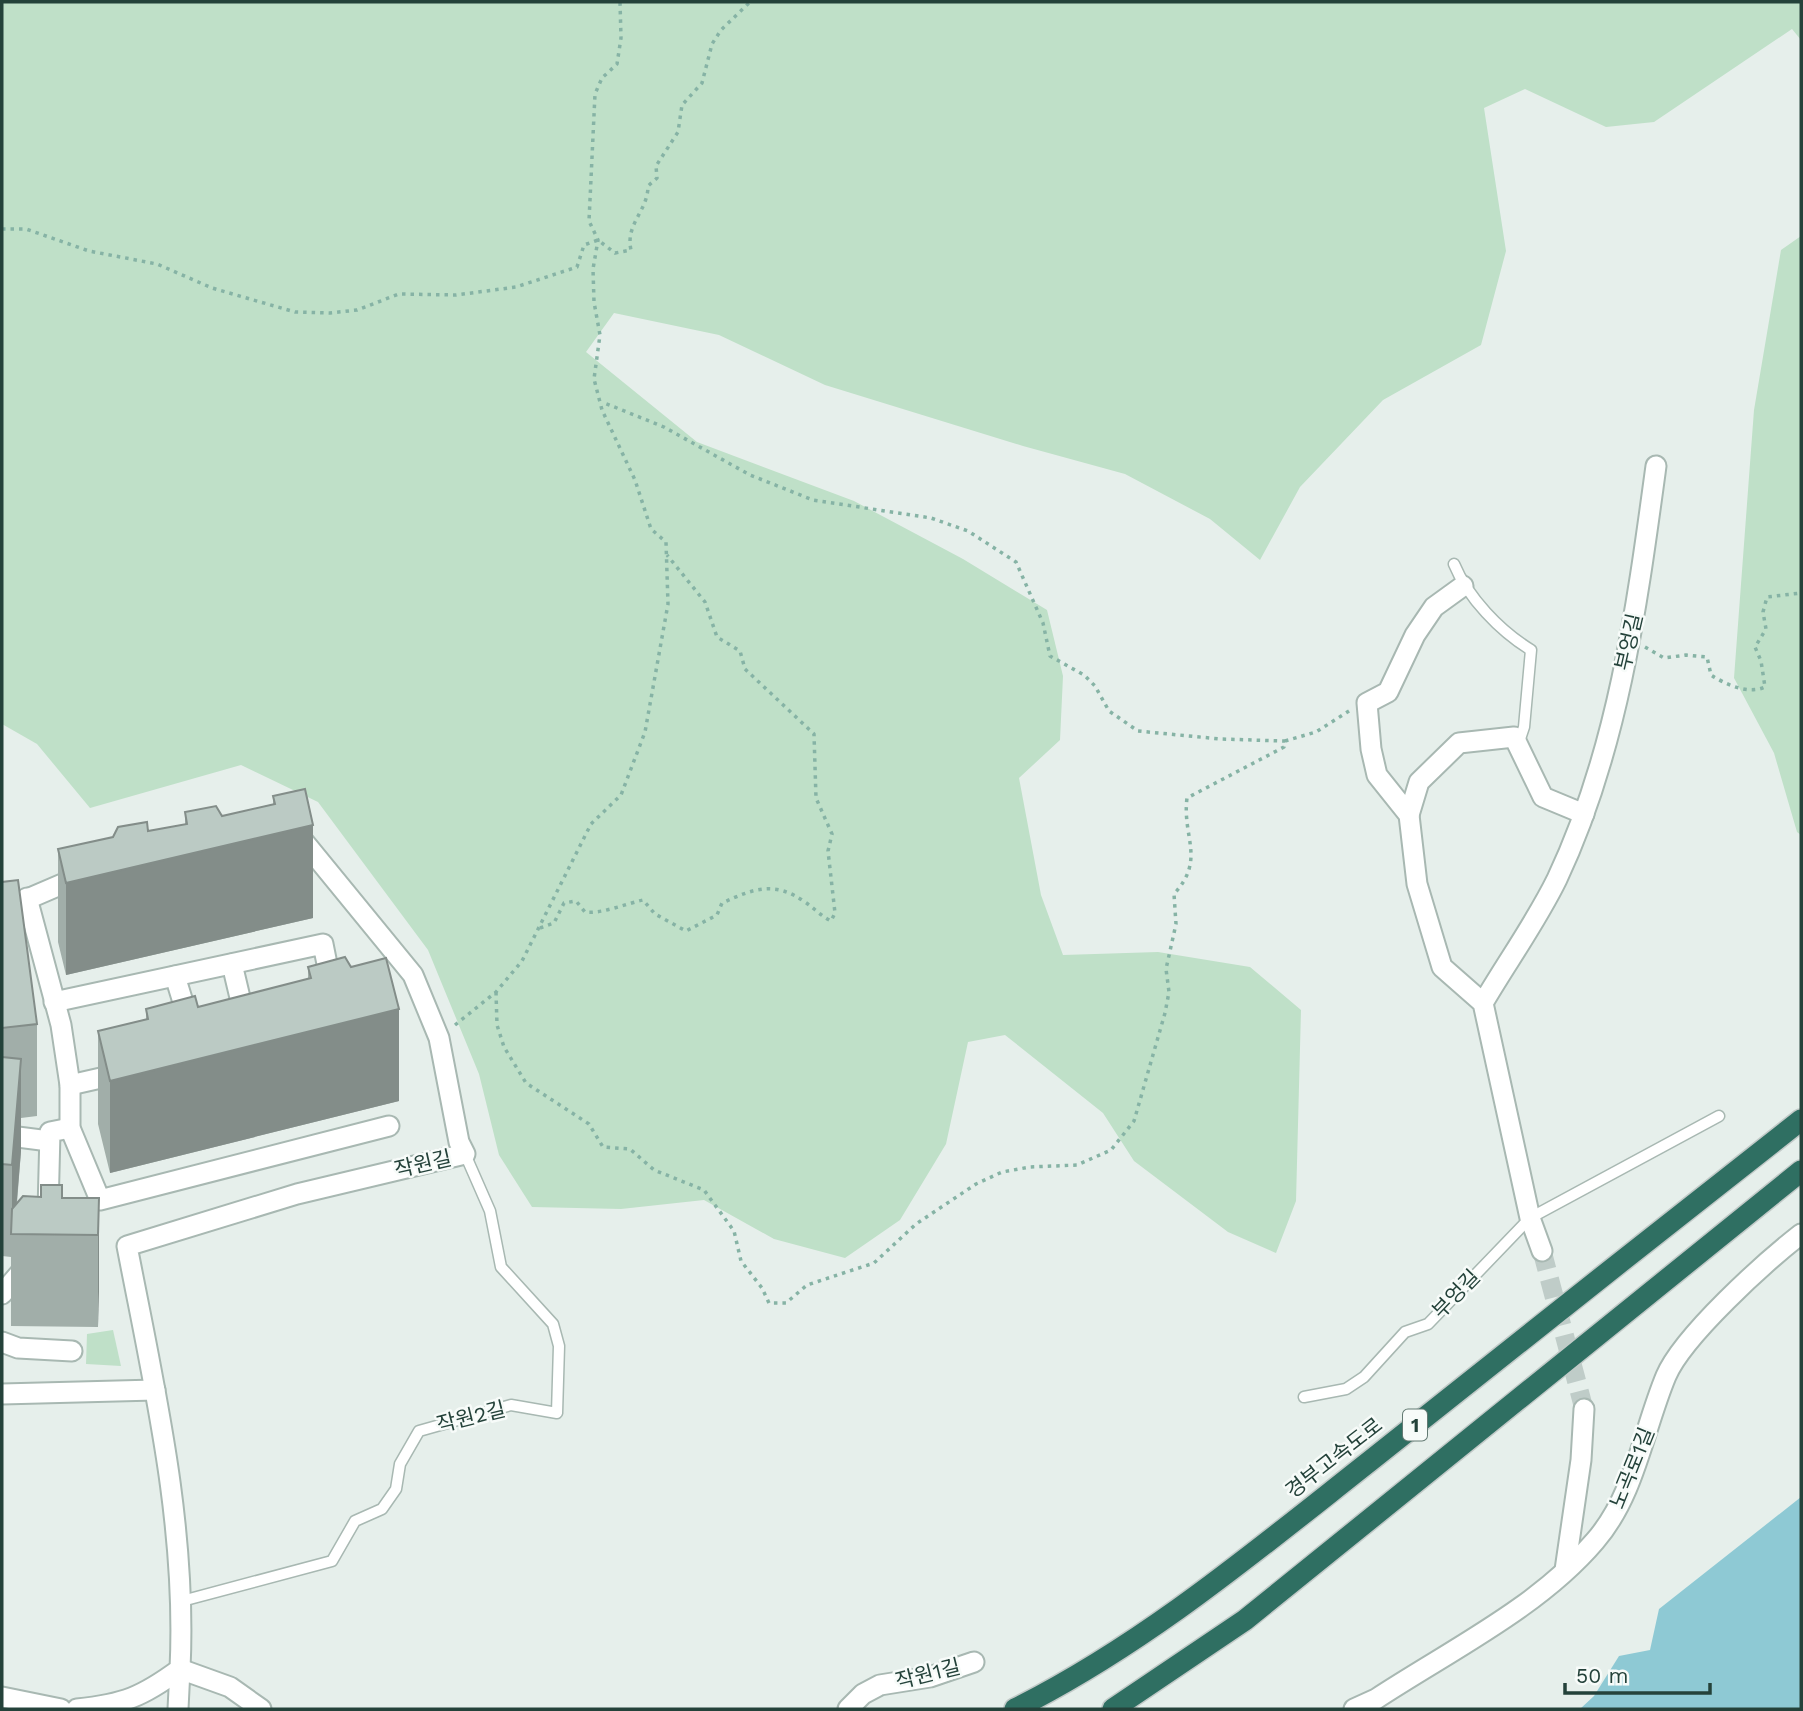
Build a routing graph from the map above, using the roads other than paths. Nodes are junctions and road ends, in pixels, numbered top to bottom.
1 (1656, 466) dead end
2 (1454, 564) dead end
3 (1463, 586) junction
4 (1518, 745) junction
5 (281, 814) edge
6 (1584, 814) junction
7 (1409, 815) junction
8 (104, 866) edge
9 (27, 898) junction
10 (2, 911) edge
11 (232, 964) junction
12 (175, 976) junction
13 (54, 1002) junction
14 (1483, 1003) junction
15 (335, 1007) edge
16 (195, 1042) edge
17 (251, 1046) edge
18 (148, 1067) edge
19 (69, 1085) junction
20 (1719, 1116) dead end
21 (1801, 1120) edge
22 (389, 1126) dead end
23 (70, 1128) junction
24 (2, 1135) edge
25 (49, 1141) junction
26 (465, 1154) junction
27 (1801, 1171) edge
28 (1530, 1218) junction
29 (48, 1228) edge
30 (1801, 1234) edge
31 (40, 1250) edge
32 (1542, 1251) tunnel mouth
33 (2, 1294) edge
34 (2, 1342) edge
35 (72, 1351) dead end
36 (155, 1390) junction
37 (2, 1394) edge
38 (1304, 1397) dead end
39 (1584, 1409) tunnel mouth
40 (1564, 1570) junction
41 (182, 1601) junction
42 (974, 1662) dead end
43 (180, 1669) junction
44 (2, 1697) edge
45 (61, 1709) edge
46 (77, 1709) edge
47 (178, 1709) edge
48 (261, 1709) edge
49 (848, 1709) edge
50 (1016, 1709) edge
51 (1113, 1709) edge
52 (1353, 1709) edge

1 - 6 street, 부엉길
2 - 3 lane
3 - 4 lane
3 - 7 street
4 - 6 street
4 - 7 street
5 - 26 street, 작원길
6 - 14 street, 부엉길
7 - 14 street
8 - 9 street
9 - 10 street
9 - 13 street
11 - 12 street
11 - 15 street
11 - 17 street
12 - 13 street
12 - 16 street
13 - 19 street
14 - 28 street
18 - 19 street
19 - 23 street
20 - 28 lane, 부엉길
21 - 50 highway, 경부고속도로 / 1
22 - 23 street
23 - 25 street
24 - 25 street
25 - 29 street
26 - 36 street, 작원길
26 - 41 lane, 작원2길
27 - 51 highway, 1
28 - 32 street
28 - 38 lane, 부엉길
30 - 40 street, 노곡로1길
31 - 33 street
34 - 35 street
36 - 37 street
36 - 41 street, 작원길
39 - 40 street
40 - 52 street, 노곡로1길
41 - 43 street, 작원길
42 - 49 street, 작원1길
43 - 46 street
43 - 47 street, 작원길
43 - 48 street
44 - 45 street

